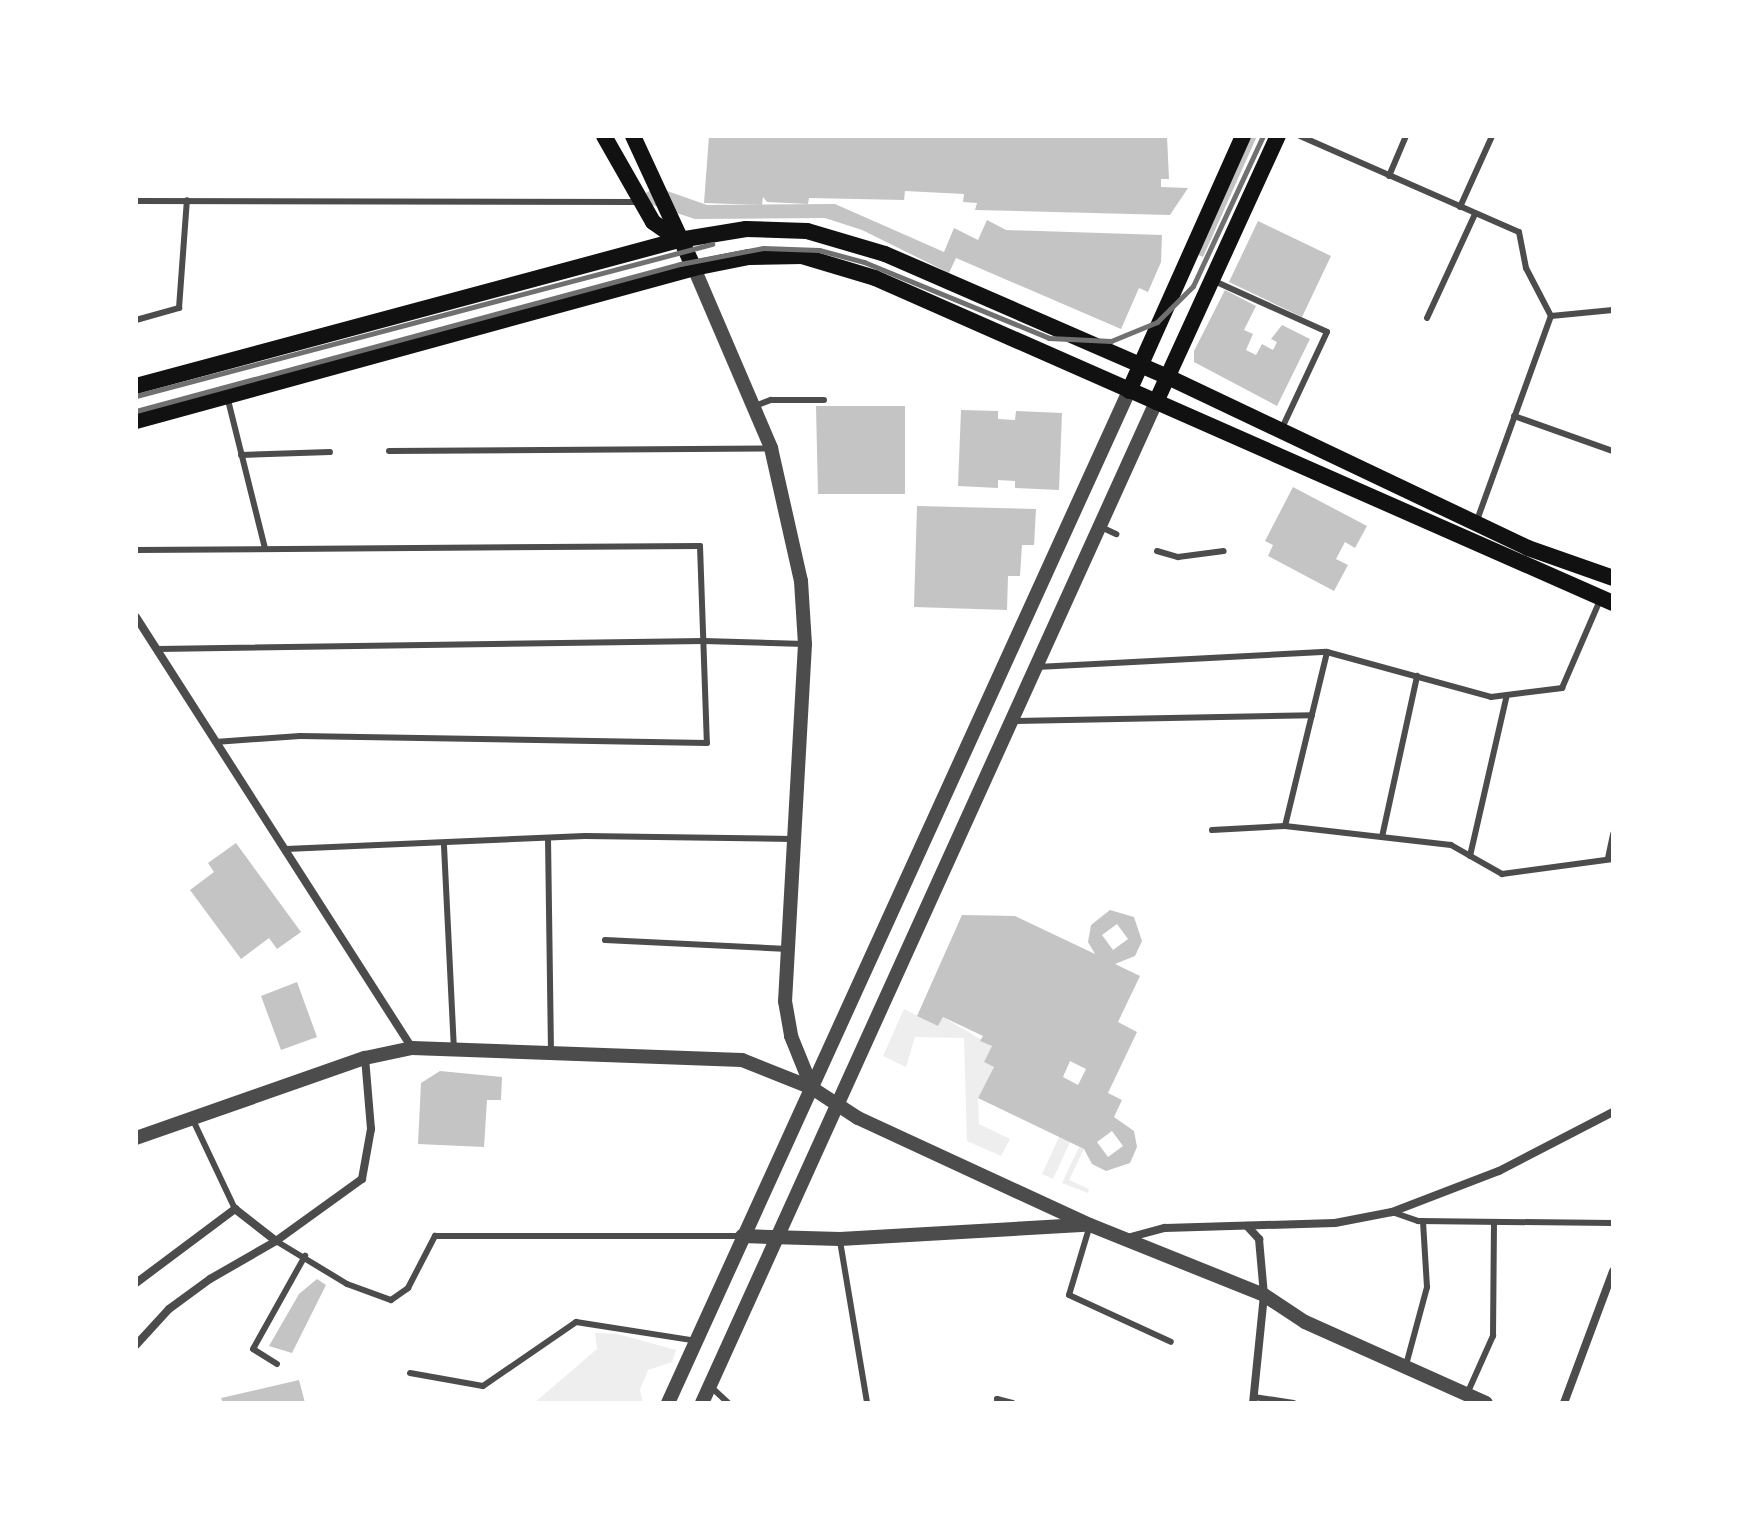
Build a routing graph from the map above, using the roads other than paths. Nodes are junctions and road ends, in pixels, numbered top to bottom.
1 (604, 136) edge
2 (633, 136) edge
3 (1243, 136) edge
4 (1278, 136) edge
5 (1300, 136) edge
6 (1406, 136) edge
7 (1492, 136) edge
8 (1389, 176) junction
9 (187, 200) junction
10 (136, 201) edge
11 (641, 202) junction
12 (1460, 207) junction
13 (1475, 214) junction
14 (679, 240) junction
15 (694, 268) junction
16 (1212, 280) junction
17 (1613, 310) edge
18 (1551, 316) junction
19 (1427, 318) dead end
20 (136, 320) edge
21 (1140, 365) junction
22 (1168, 377) junction
23 (136, 386) edge
24 (1129, 391) junction
25 (227, 396) junction
26 (824, 400) dead end
27 (1156, 402) junction
28 (755, 406) junction
29 (1514, 416) junction
30 (136, 421) edge
31 (1280, 431) junction
32 (771, 448) junction
33 (389, 451) dead end
34 (1613, 451) edge
35 (330, 452) dead end
36 (241, 455) junction
37 (1476, 524) junction
38 (1099, 526) junction
39 (1116, 534) dead end
40 (265, 548) junction
41 (136, 550) edge
42 (1157, 551) dead end
43 (1224, 551) dead end
44 (1613, 578) edge
45 (1606, 601) edge
46 (136, 617) edge
47 (704, 641) junction
48 (805, 644) junction
49 (158, 649) junction
50 (1327, 652) junction
51 (1035, 667) junction
52 (1417, 676) junction
53 (1507, 695) junction
54 (1312, 715) junction
55 (1010, 721) junction
56 (212, 742) junction
57 (1285, 826) junction
58 (1212, 830) dead end
59 (1613, 834) edge
60 (1382, 837) junction
61 (548, 838) junction
62 (793, 839) junction
63 (444, 846) junction
64 (286, 849) junction
65 (1470, 856) junction
66 (1610, 858) edge
67 (605, 940) dead end
68 (788, 949) junction
69 (412, 1048) junction
70 (454, 1050) junction
71 (551, 1052) junction
72 (365, 1058) junction
73 (812, 1088) junction
74 (835, 1104) junction
75 (1613, 1112) edge
76 (192, 1118) junction
77 (136, 1138) edge
78 (235, 1209) junction
79 (1392, 1212) junction
80 (1423, 1221) junction
81 (1494, 1223) junction
82 (1613, 1223) edge
83 (1090, 1225) junction
84 (1247, 1226) junction
85 (777, 1233) junction
86 (742, 1236) junction
87 (840, 1239) junction
88 (1126, 1239) junction
89 (276, 1241) junction
90 (305, 1256) junction
91 (1613, 1271) edge
92 (136, 1283) edge
93 (1264, 1295) junction
94 (697, 1341) junction
95 (1171, 1342) dead end
96 (136, 1345) edge
97 (277, 1364) dead end
98 (1405, 1369) junction
99 (410, 1373) dead end
100 (709, 1385) junction
101 (1466, 1395) junction
102 (1254, 1400) edge
103 (997, 1401) edge
104 (668, 1403) edge
105 (702, 1403) edge
106 (728, 1403) edge
107 (867, 1403) edge
108 (1013, 1403) edge
109 (1294, 1403) edge
110 (1486, 1403) edge
111 (1564, 1403) edge

1 - 11 main road
2 - 14 main road
3 - 21 main road
4 - 16 main road
5 - 8 lane
6 - 8 lane
7 - 12 lane
8 - 12 lane
9 - 10 lane
9 - 11 lane
9 - 20 lane
11 - 14 main road
12 - 13 lane
13 - 18 lane
13 - 19 lane
14 - 15 main road
14 - 21 main road
14 - 23 main road
15 - 24 main road
15 - 25 main road
15 - 28 street
16 - 22 main road
16 - 31 lane
17 - 18 lane
18 - 29 lane
21 - 22 main road
21 - 24 main road
22 - 27 main road
22 - 31 main road
24 - 27 main road
24 - 73 street
25 - 30 main road
25 - 36 lane
26 - 28 lane
27 - 38 street
27 - 45 main road
28 - 32 street
29 - 34 lane
29 - 37 lane
31 - 37 main road
32 - 33 lane
32 - 48 street
35 - 36 lane
36 - 40 lane
37 - 44 main road
38 - 39 lane
38 - 51 street
40 - 41 lane
40 - 47 lane
42 - 43 lane
45 - 53 lane
46 - 49 street
47 - 48 lane
47 - 49 lane
47 - 56 lane
48 - 62 street
49 - 56 street
50 - 51 lane
50 - 52 lane
50 - 54 lane
51 - 55 street
52 - 53 lane
52 - 60 lane
53 - 65 lane
54 - 55 lane
54 - 57 lane
55 - 74 street
56 - 64 street
57 - 58 lane
57 - 60 lane
59 - 66 lane
60 - 65 lane
61 - 62 lane
61 - 63 lane
61 - 71 lane
62 - 68 street
63 - 64 lane
63 - 70 lane
64 - 69 street
65 - 66 lane
67 - 68 lane
68 - 73 street
69 - 70 street
69 - 72 street
70 - 71 street
71 - 73 street
72 - 76 street
72 - 89 street
73 - 74 street
73 - 86 street
74 - 83 street
74 - 85 street
75 - 79 street
76 - 77 street
76 - 78 lane
78 - 89 street
78 - 92 street
79 - 80 lane
79 - 84 street
80 - 81 lane
80 - 98 lane
81 - 82 lane
81 - 101 lane
83 - 87 street
83 - 88 street
83 - 95 lane
84 - 88 street
84 - 93 street
85 - 86 street
85 - 87 street
85 - 100 street
86 - 90 lane
86 - 94 street
87 - 107 lane
88 - 93 street
89 - 90 lane
89 - 96 street
90 - 97 lane
91 - 111 street
93 - 98 street
93 - 102 street
94 - 99 lane
94 - 104 street
98 - 101 street
100 - 105 street
100 - 106 lane
101 - 110 street
102 - 109 lane
103 - 108 lane

